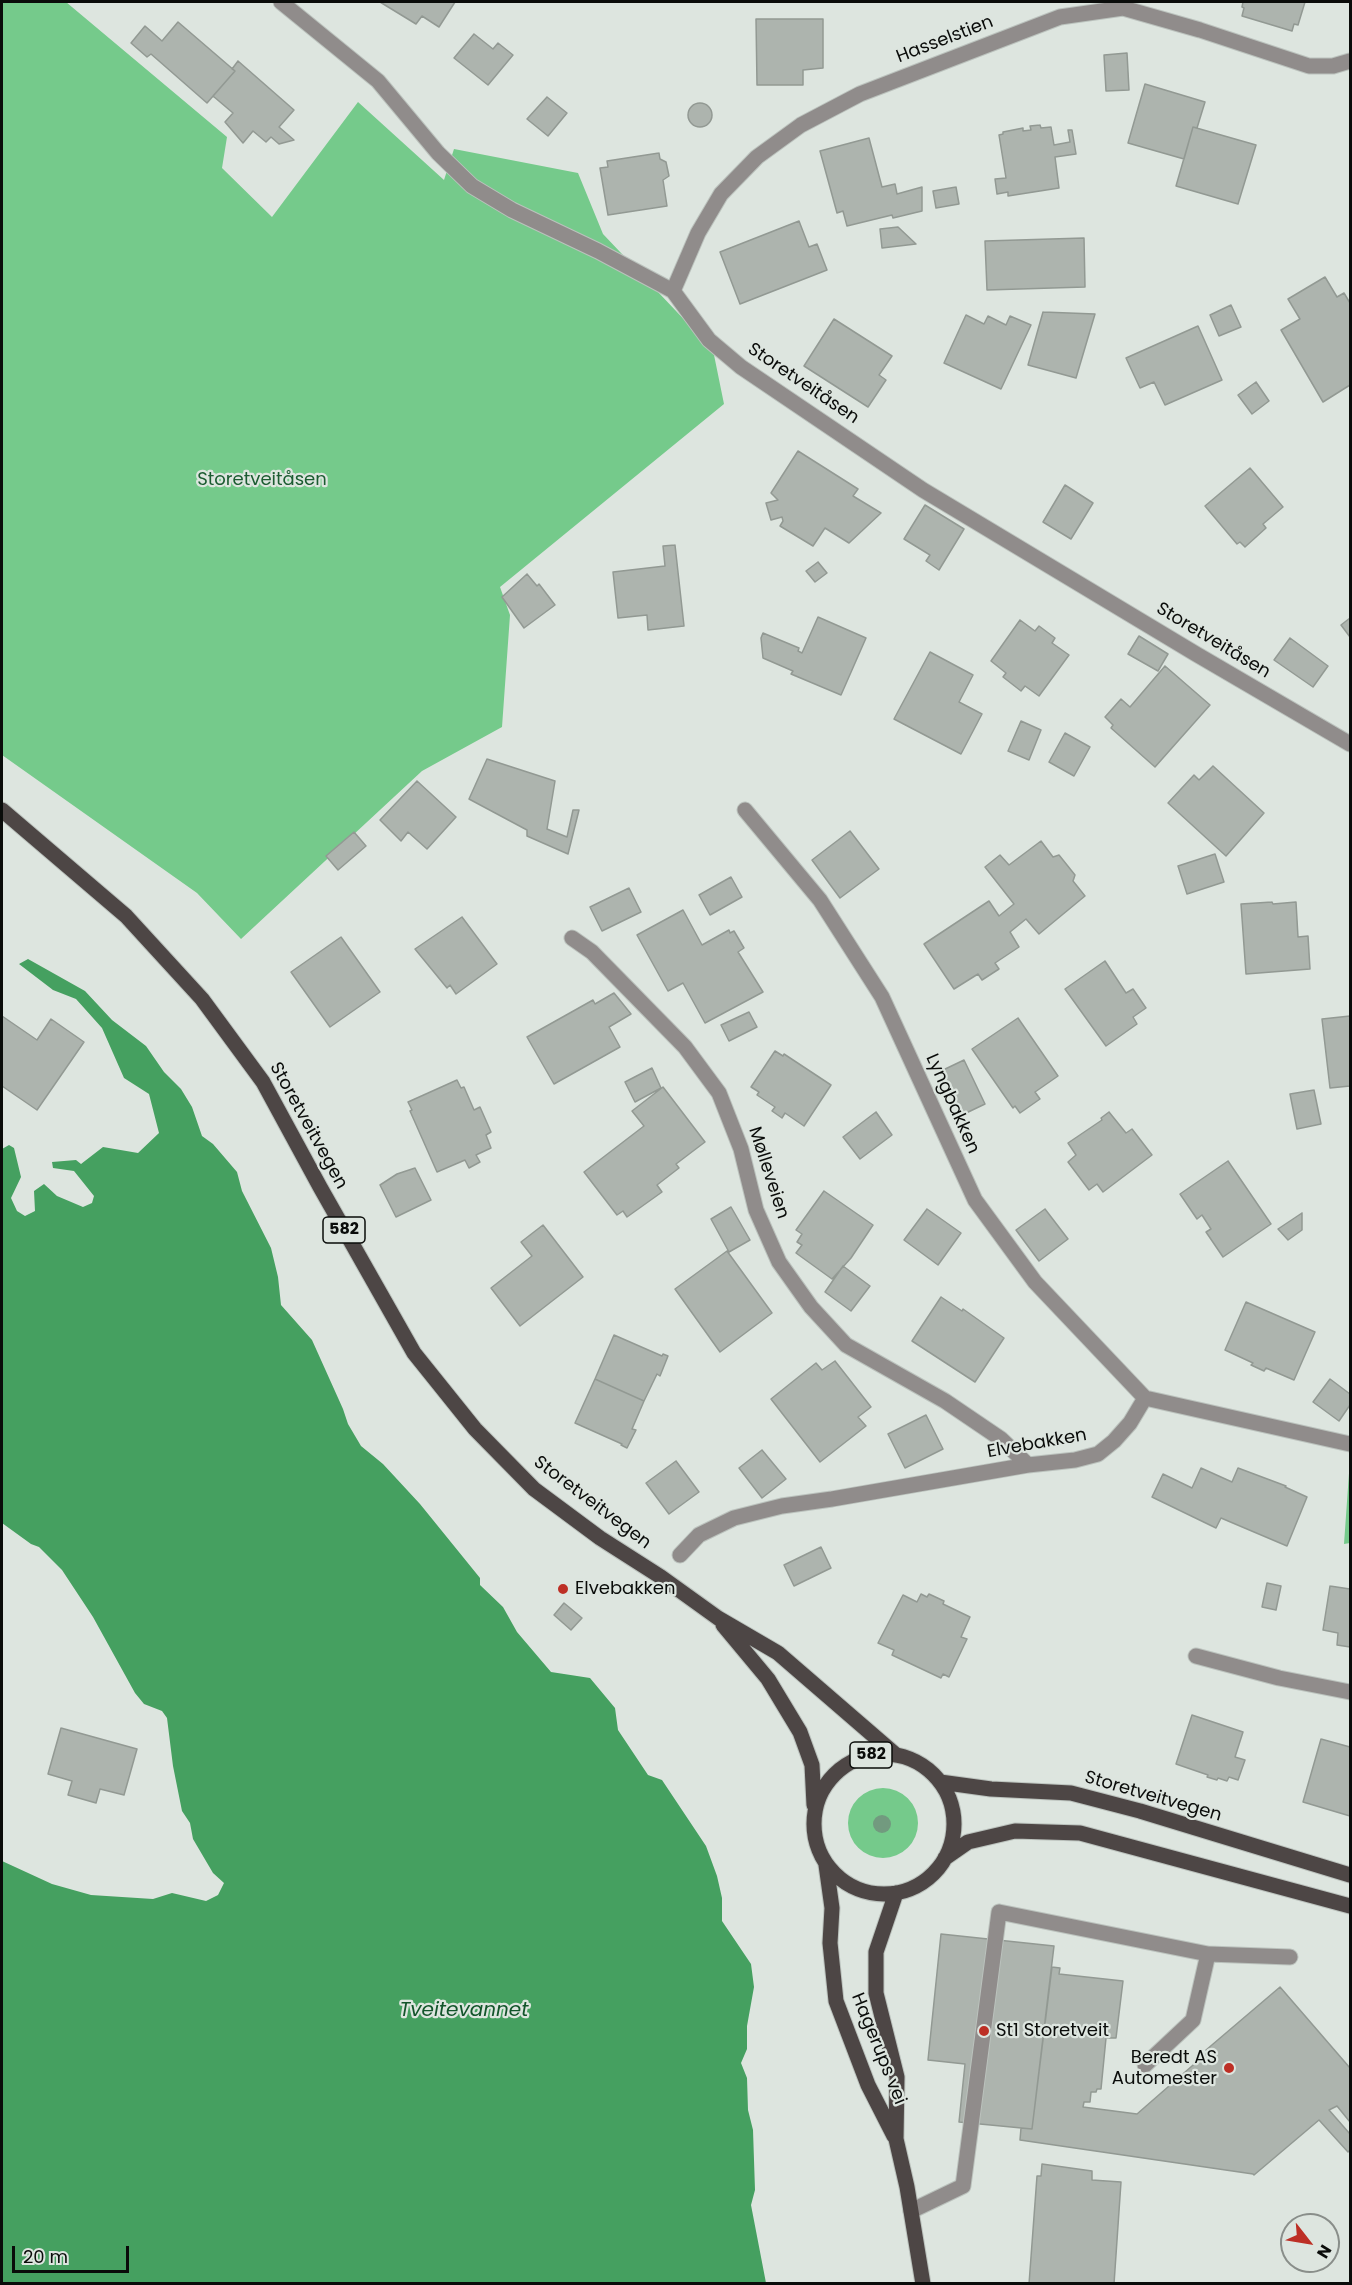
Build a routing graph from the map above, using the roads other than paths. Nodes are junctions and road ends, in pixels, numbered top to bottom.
1 (281, 2) edge
2 (1350, 61) edge
3 (673, 291) junction
4 (1350, 744) edge
5 (2, 810) edge
6 (745, 810) dead end
7 (572, 938) dead end
8 (1145, 1398) junction
9 (1350, 1444) edge
10 (1028, 1465) junction
11 (680, 1555) dead end
12 (718, 1618) junction
13 (1196, 1656) dead end
14 (1350, 1692) edge
15 (896, 1755) junction
16 (940, 1782) junction
17 (814, 1813) junction
18 (945, 1858) junction
19 (826, 1865) junction
20 (1350, 1875) edge
21 (896, 1893) junction
22 (1350, 1906) edge
23 (1208, 1954) junction
24 (1290, 1957) dead end
25 (1145, 2065) dead end
26 (896, 2139) junction
27 (911, 2211) junction
28 (923, 2283) edge

1 - 3 street, Storetveitåsen
2 - 3 street, Hasselstien
3 - 4 street, Storetveitåsen
5 - 12 main road, Storetveitvegen / 582
6 - 8 street, Lyngbakken
7 - 10 street, Mølleveien
8 - 9 street
8 - 10 street, Elvebakken
10 - 11 street, Elvebakken
12 - 15 main road, Storetveitvegen / 582
12 - 17 main road, Storetveitvegen / 582
13 - 14 street
15 - 16 main road, 582
15 - 17 main road, 582
16 - 18 main road, 582
16 - 20 main road, Storetveitvegen
17 - 19 main road, 582
18 - 21 main road, 582
18 - 22 main road, 582
19 - 21 main road, 582
19 - 26 main road, Hagerups vei
21 - 26 main road, Hagerups vei
23 - 24 street
23 - 25 street
23 - 27 street
26 - 27 main road, Hagerups vei
27 - 28 main road, Hagerups vei

